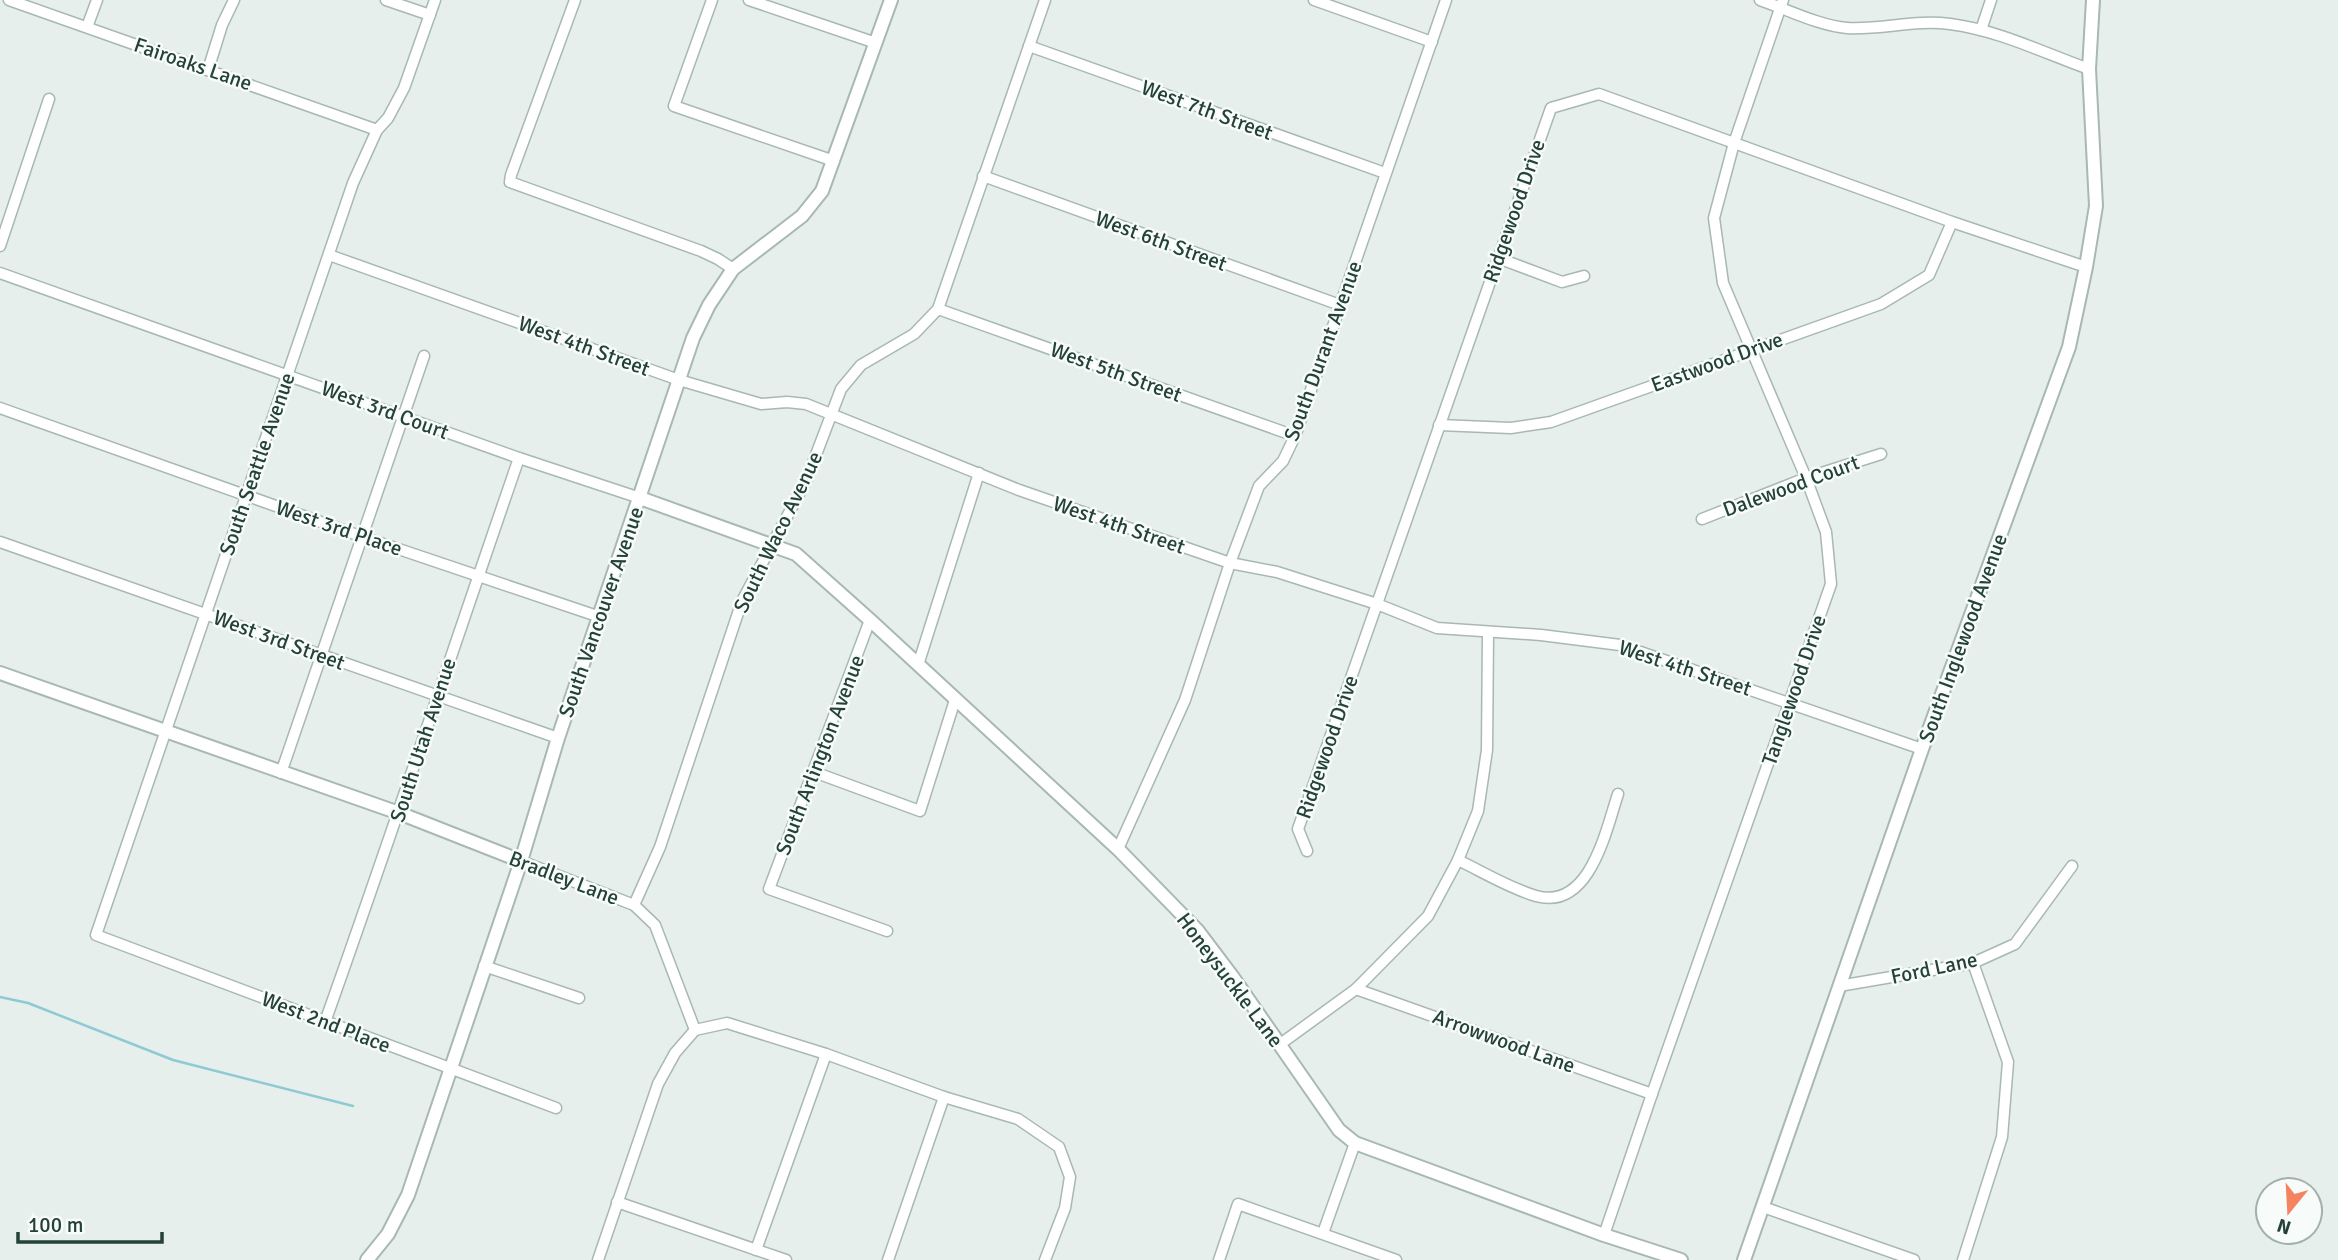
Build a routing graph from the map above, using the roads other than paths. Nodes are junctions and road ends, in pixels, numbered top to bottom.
1 (9, 0) edge
2 (97, 0) edge
3 (234, 0) edge
4 (386, 0) edge
5 (435, 0) edge
6 (575, 0) edge
7 (712, 0) edge
8 (749, 0) edge
9 (891, 0) edge
10 (1045, 0) edge
11 (1314, 0) edge
12 (1446, 0) edge
13 (1760, 0) edge
14 (1991, 0) edge
15 (2093, 0) edge
16 (1782, 4) edge
17 (430, 15) junction
18 (87, 27) junction
19 (1981, 30) junction
20 (1432, 42) junction
21 (876, 43) junction
22 (1029, 46) junction
23 (2089, 69) junction
24 (208, 70) junction
25 (49, 99) dead end
26 (377, 130) junction
27 (1734, 143) junction
28 (834, 161) junction
29 (1385, 173) junction
30 (983, 176) junction
31 (1952, 222) junction
32 (0, 246) edge
33 (329, 255) junction
34 (1498, 258) junction
35 (2086, 267) junction
36 (733, 269) junction
37 (0, 273) edge
38 (1584, 276) dead end
39 (1340, 305) junction
40 (938, 309) junction
41 (1752, 349) junction
42 (424, 356) dead end
43 (288, 374) junction
44 (679, 380) junction
45 (0, 408) edge
46 (832, 414) junction
47 (403, 416) junction
48 (1439, 425) junction
49 (1294, 436) junction
50 (1881, 454) dead end
51 (519, 458) junction
52 (979, 473) junction
53 (1806, 478) junction
54 (245, 496) junction
55 (640, 498) junction
56 (1702, 519) dead end
57 (363, 537) junction
58 (0, 542) edge
59 (771, 545) junction
60 (1230, 564) junction
61 (478, 577) junction
62 (1377, 604) junction
63 (205, 613) junction
64 (600, 617) junction
65 (870, 620) junction
66 (1488, 633) junction
67 (321, 654) junction
68 (918, 665) junction
69 (0, 673) edge
70 (437, 697) junction
71 (955, 701) junction
72 (1789, 702) junction
73 (165, 731) junction
74 (558, 738) junction
75 (1922, 749) junction
76 (814, 772) junction
77 (281, 773) junction
78 (1618, 794) dead end
79 (399, 813) junction
80 (1118, 849) junction
81 (1307, 851) dead end
82 (1458, 860) junction
83 (521, 861) junction
84 (2072, 866) dead end
85 (634, 905) junction
86 (887, 931) dead end
87 (96, 936) joint
88 (1973, 963) junction
89 (484, 966) junction
90 (1839, 986) junction
91 (1356, 989) junction
92 (579, 998) dead end
93 (325, 1021) junction
94 (695, 1030) junction
95 (1279, 1045) junction
96 (826, 1054) junction
97 (449, 1068) junction
98 (1651, 1094) junction
99 (944, 1097) junction
100 (556, 1108) dead end
101 (1355, 1143) junction
102 (617, 1202) junction
103 (1763, 1207) junction
104 (1323, 1233) junction
105 (1604, 1235) junction
106 (756, 1250) junction
107 (367, 1260) edge
108 (598, 1260) edge
109 (786, 1260) edge
110 (888, 1260) edge
111 (1045, 1260) edge
112 (1219, 1260) edge
113 (1396, 1260) edge
114 (1681, 1260) edge
115 (1744, 1260) edge
116 (1914, 1260) edge
117 (1963, 1260) edge

1 - 18 street, Fairoaks Lane
2 - 18 street
3 - 24 street
4 - 17 street
5 - 17 street, South Seattle Avenue
6 - 36 street
7 - 28 street
8 - 21 street
9 - 21 street, South Vancouver Avenue
10 - 22 street, South Waco Avenue
11 - 20 street
12 - 20 street, South Durant Avenue
13 - 16 street
14 - 19 street
15 - 23 street, South Inglewood Avenue
16 - 19 street
16 - 27 street, Tanglewood Drive
17 - 26 street, South Seattle Avenue
18 - 24 street, Fairoaks Lane
19 - 23 street
20 - 29 street, South Durant Avenue
21 - 28 street, South Vancouver Avenue
22 - 29 street, West 7th Street
22 - 30 street, South Waco Avenue
23 - 35 street, South Inglewood Avenue
24 - 26 street, Fairoaks Lane
25 - 32 street
26 - 33 street, South Seattle Avenue
27 - 31 street, Ridgewood Drive
27 - 34 street, Ridgewood Drive
27 - 41 street, Tanglewood Drive
28 - 36 street, South Vancouver Avenue
29 - 39 street, South Durant Avenue
30 - 39 street, West 6th Street
30 - 40 street, South Waco Avenue
31 - 35 street, Ridgewood Drive
31 - 41 street, Eastwood Drive
33 - 43 street, South Seattle Avenue
33 - 44 street, West 4th Street
34 - 38 street
34 - 48 street, Ridgewood Drive
35 - 75 street, South Inglewood Avenue
36 - 44 street, South Vancouver Avenue
37 - 43 street, West 3rd Court
39 - 49 street, South Durant Avenue
40 - 46 street, South Waco Avenue
40 - 49 street, West 5th Street
41 - 48 street, Eastwood Drive
41 - 53 street, Tanglewood Drive
42 - 47 street
43 - 47 street, West 3rd Court
43 - 54 street, South Seattle Avenue
44 - 46 street, West 4th Street
44 - 55 street, South Vancouver Avenue
45 - 54 street, West 3rd Place
46 - 52 street, West 4th Street
46 - 59 street, South Waco Avenue
47 - 51 street, West 3rd Court
47 - 57 street
48 - 62 street, Ridgewood Drive
49 - 60 street, South Durant Avenue
50 - 53 street, Dalewood Court
51 - 55 street, West 3rd Court
51 - 61 street, South Utah Avenue
52 - 60 street, West 4th Street
52 - 68 street
53 - 56 street, Dalewood Court
53 - 72 street, Tanglewood Drive
54 - 57 street, West 3rd Place
54 - 63 street, South Seattle Avenue
55 - 59 street, West 3rd Court
55 - 64 street, South Vancouver Avenue
57 - 61 street, West 3rd Place
57 - 67 street
58 - 63 street, West 3rd Street
59 - 65 street, Honeysuckle Lane
59 - 85 street, South Waco Avenue
60 - 62 street, West 4th Street
60 - 80 street, South Durant Avenue
61 - 64 street, West 3rd Place
61 - 70 street, South Utah Avenue
62 - 66 street, West 4th Street
62 - 81 street, Ridgewood Drive
63 - 67 street, West 3rd Street
63 - 73 street, South Seattle Avenue
64 - 74 street, South Vancouver Avenue
65 - 68 street, Honeysuckle Lane
65 - 76 street, South Arlington Avenue
66 - 72 street, West 4th Street
66 - 82 street
67 - 70 street, West 3rd Street
67 - 77 street
68 - 71 street, Honeysuckle Lane
69 - 73 street, Bradley Lane
70 - 74 street, West 3rd Street
70 - 79 street, South Utah Avenue
71 - 76 street
71 - 80 street, Honeysuckle Lane
72 - 75 street, West 4th Street
72 - 98 street, Tanglewood Drive
73 - 77 street, Bradley Lane
73 - 87 street, South Seattle Avenue
74 - 83 street, South Vancouver Avenue
75 - 90 street, South Inglewood Avenue
76 - 86 street, South Arlington Avenue
77 - 79 street, Bradley Lane
78 - 82 street
79 - 83 street, Bradley Lane
79 - 93 street, South Utah Avenue
80 - 95 street, Honeysuckle Lane
82 - 91 street
83 - 85 street, Bradley Lane
83 - 89 street, South Vancouver Avenue
84 - 88 street, Ford Lane
85 - 94 street, Bradley Lane
87 - 93 street, West 2nd Place
88 - 90 street, Ford Lane
88 - 117 street
89 - 92 street
89 - 97 street, South Vancouver Avenue
90 - 103 street, South Inglewood Avenue
91 - 95 street
91 - 98 street, Arrowwood Lane
93 - 97 street, West 2nd Place
94 - 96 street
94 - 102 street
95 - 101 street, Honeysuckle Lane
96 - 99 street
96 - 106 street
97 - 100 street, West 2nd Place
97 - 107 street, South Vancouver Avenue
98 - 105 street, Tanglewood Drive
99 - 110 street
99 - 111 street
101 - 104 street
101 - 105 street, Honeysuckle Lane
102 - 106 street
102 - 108 street
103 - 115 street, South Inglewood Avenue
103 - 116 street
104 - 112 street
104 - 113 street
105 - 114 street, Honeysuckle Lane
106 - 109 street

